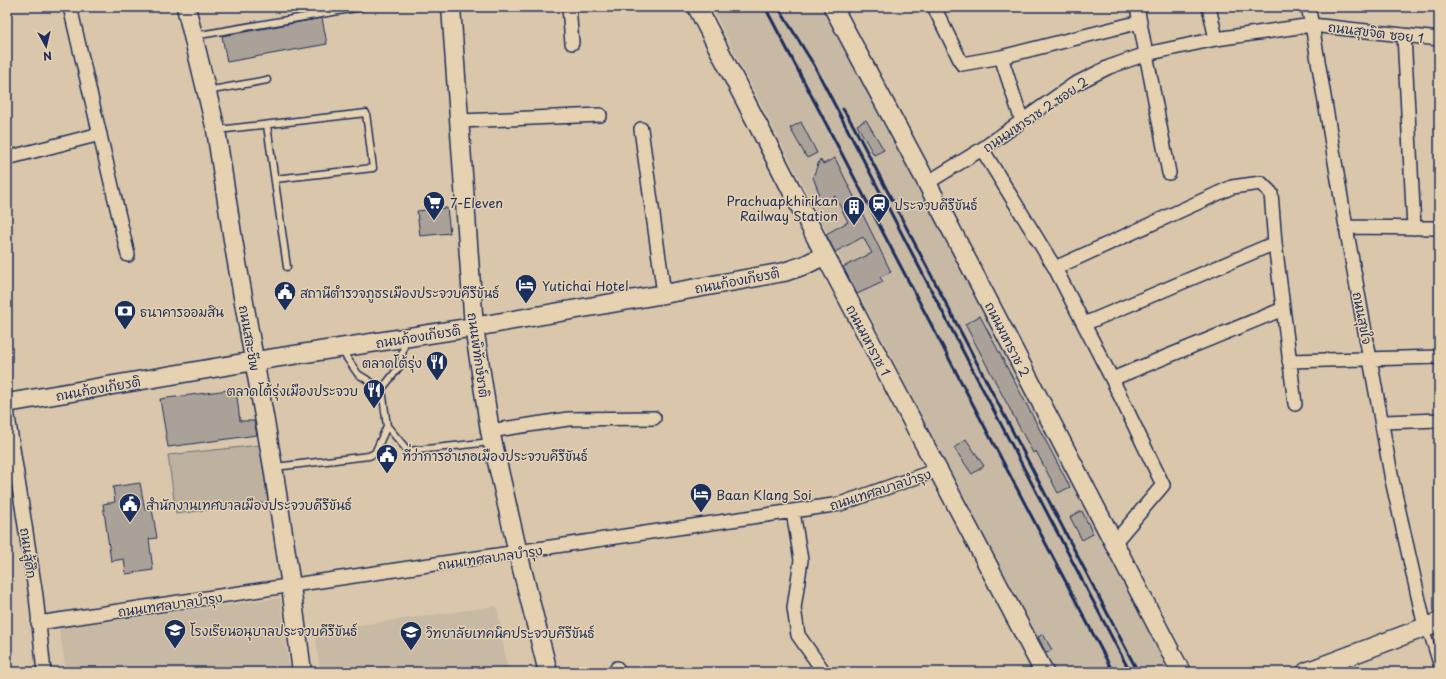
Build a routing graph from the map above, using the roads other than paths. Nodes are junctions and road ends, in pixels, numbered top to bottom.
1 (70, 7) edge
2 (186, 7) edge
3 (362, 7) edge
4 (451, 7) edge
5 (569, 7) edge
6 (698, 7) edge
7 (833, 7) edge
8 (934, 7) edge
9 (1137, 7) edge
10 (1209, 7) edge
11 (1308, 7) edge
12 (1140, 22) junction
13 (1312, 25) junction
14 (1404, 35) junction
15 (193, 36) junction
16 (1216, 39) junction
17 (1439, 39) edge
18 (572, 43) dead end
19 (1146, 54) junction
20 (1001, 57) junction
21 (267, 80) dead end
22 (207, 91) junction
23 (600, 115) dead end
24 (460, 121) junction
25 (1022, 121) junction
26 (267, 125) junction
27 (641, 129) dead end
28 (216, 130) junction
29 (100, 134) junction
30 (982, 149) junction
31 (7, 158) edge
32 (1169, 174) dead end
33 (276, 179) junction
34 (927, 183) junction
35 (1346, 227) junction
36 (1414, 228) junction
37 (1439, 228) edge
38 (1275, 243) junction
39 (128, 255) dead end
40 (825, 255) junction
41 (287, 267) dead end
42 (1055, 268) junction
43 (664, 294) junction
44 (1283, 309) junction
45 (1084, 324) junction
46 (474, 327) junction
47 (405, 338) junction
48 (340, 348) junction
49 (1439, 357) edge
50 (1370, 359) junction
51 (255, 361) junction
52 (1289, 361) junction
53 (1112, 379) junction
54 (382, 389) junction
55 (7, 404) edge
56 (1296, 404) dead end
57 (7, 410) edge
58 (654, 418) dead end
59 (1439, 420) edge
60 (1383, 422) junction
61 (387, 426) junction
62 (491, 436) junction
63 (273, 467) junction
64 (937, 470) junction
65 (793, 512) junction
66 (1114, 543) junction
67 (518, 553) junction
68 (291, 586) junction
69 (38, 623) junction
70 (1432, 624) edge
71 (1315, 670) edge
72 (44, 672) edge
73 (302, 672) edge
74 (548, 672) edge
75 (824, 672) edge
76 (1044, 672) edge
77 (1181, 672) edge
78 (1439, 672) edge

1 - 29 street
2 - 15 street, ถนนสละชีพ
3 - 15 lane
4 - 24 street, ถนนพิทักษ์ชาติ
5 - 18 street
6 - 40 street, ถนนมหาราช 1
7 - 34 street, ถนนมหาราช 2
8 - 20 street
9 - 12 street
10 - 16 street
11 - 13 street, ถนนสุขใจ
12 - 19 street
12 - 20 street
13 - 14 street, ถนนสุขจิต ซอย 1
13 - 16 street, ถนนมหาราช 2 ซอย 2
13 - 35 street, ถนนสุขใจ
14 - 17 street, ถนนสุขจิต ซอย 1
14 - 36 street
15 - 22 street, ถนนสละชีพ
16 - 19 street, ถนนมหาราช 2 ซอย 2
19 - 25 street, ถนนมหาราช 2 ซอย 2
19 - 32 street
20 - 25 street
21 - 22 lane
22 - 28 street, ถนนสละชีพ
23 - 24 street
24 - 46 street, ถนนพิทักษ์ชาติ
25 - 30 street, ถนนมหาราช 2 ซอย 2
26 - 28 lane
26 - 33 lane
26 - 33 lane
27 - 43 street
28 - 51 street, ถนนสละชีพ
29 - 31 street
29 - 39 street
30 - 34 street, ถนนมหาราช 2 ซอย 2
30 - 42 street
33 - 41 lane
34 - 66 street, ถนนมหาราช 2
35 - 36 street
35 - 50 street, ถนนสุขใจ
36 - 37 street
38 - 42 street
38 - 44 street
38 - 45 street
40 - 43 street, ถนนก้องเกียรติ
40 - 64 street, ถนนมหาราช 1
42 - 45 street
43 - 46 street, ถนนก้องเกียรติ
44 - 52 street
44 - 53 street
45 - 53 street
46 - 47 street, ถนนก้องเกียรติ
46 - 62 street, ถนนพิทักษ์ชาติ
47 - 48 street, ถนนก้องเกียรติ
47 - 54 lane
48 - 51 street, ถนนก้องเกียรติ
48 - 54 lane
49 - 50 street
50 - 52 street
50 - 60 street, ถนนสุขใจ
51 - 55 street, ถนนก้องเกียรติ
51 - 63 street, ถนนสละชีพ
52 - 56 street
53 - 66 street
54 - 61 lane
57 - 69 street, ถนนสู้ศึก
58 - 62 street
59 - 60 street
60 - 70 street, ถนนสุขใจ
61 - 62 lane
61 - 63 lane
62 - 67 street, ถนนพิทักษ์ชาติ
63 - 68 street, ถนนสละชีพ
64 - 65 street, ถนนเทศลบาลบำรุง
64 - 76 street, ถนนมหาราช 1
65 - 67 street, ถนนเทศลบาลบำรุง
65 - 75 street
66 - 77 street, ถนนมหาราช 2
67 - 68 street, ถนนเทศลบาลบำรุง
67 - 74 street, ถนนพิทักษ์ชาติ
68 - 69 street, ถนนเทศลบาลบำรุง
68 - 73 street, ถนนสละชีพ
69 - 72 street, ถนนสู้ศึก
70 - 71 street
70 - 78 lane

